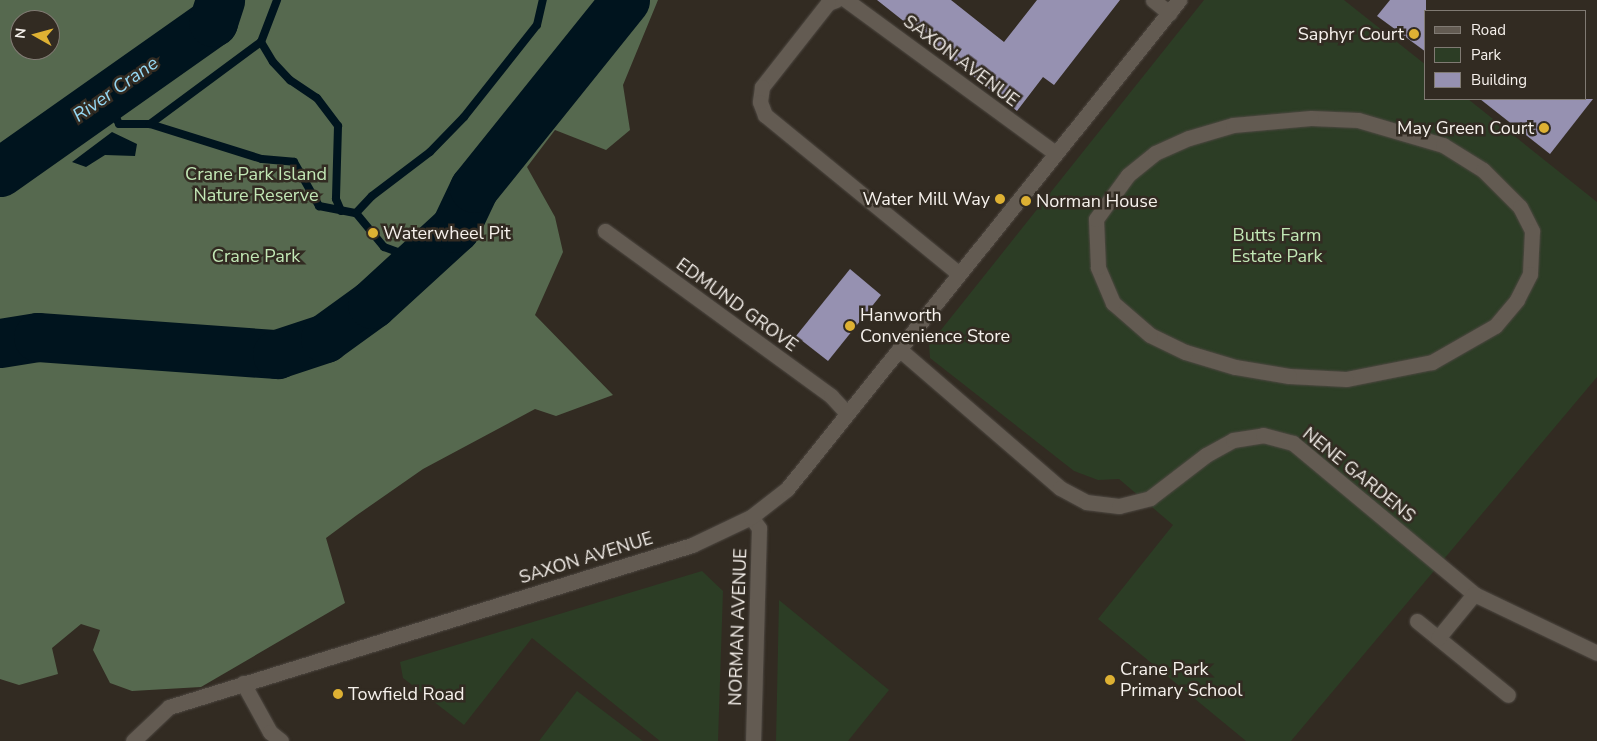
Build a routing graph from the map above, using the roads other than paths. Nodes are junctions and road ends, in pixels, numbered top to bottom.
1 (836, 0) edge
2 (846, 0) edge
3 (1154, 0) edge
4 (1179, 0) edge
5 (1169, 13) junction
6 (1054, 152) junction
7 (1532, 231) joint
8 (605, 232) dead end
9 (958, 273) junction
10 (899, 349) junction
11 (846, 412) junction
12 (751, 517) junction
13 (1474, 594) junction
14 (1417, 621) dead end
15 (1438, 638) junction
16 (1597, 653) edge
17 (243, 683) junction
18 (1508, 695) dead end
19 (133, 741) edge
20 (281, 741) edge
21 (753, 741) edge

1 - 9 street
2 - 6 street, SAXON AVENUE
3 - 5 street
4 - 5 street, SAXON AVENUE
5 - 6 street, SAXON AVENUE
6 - 9 street, SAXON AVENUE
7 - 7 street
8 - 11 street, EDMUND GROVE
9 - 10 street, SAXON AVENUE
10 - 11 street, SAXON AVENUE
10 - 13 street, NENE GARDENS
11 - 12 street, SAXON AVENUE
12 - 17 street, SAXON AVENUE
12 - 21 street, NORMAN AVENUE
13 - 15 street
13 - 16 street, NENE GARDENS
14 - 15 street
15 - 18 street
17 - 19 street, SAXON AVENUE
17 - 20 street

